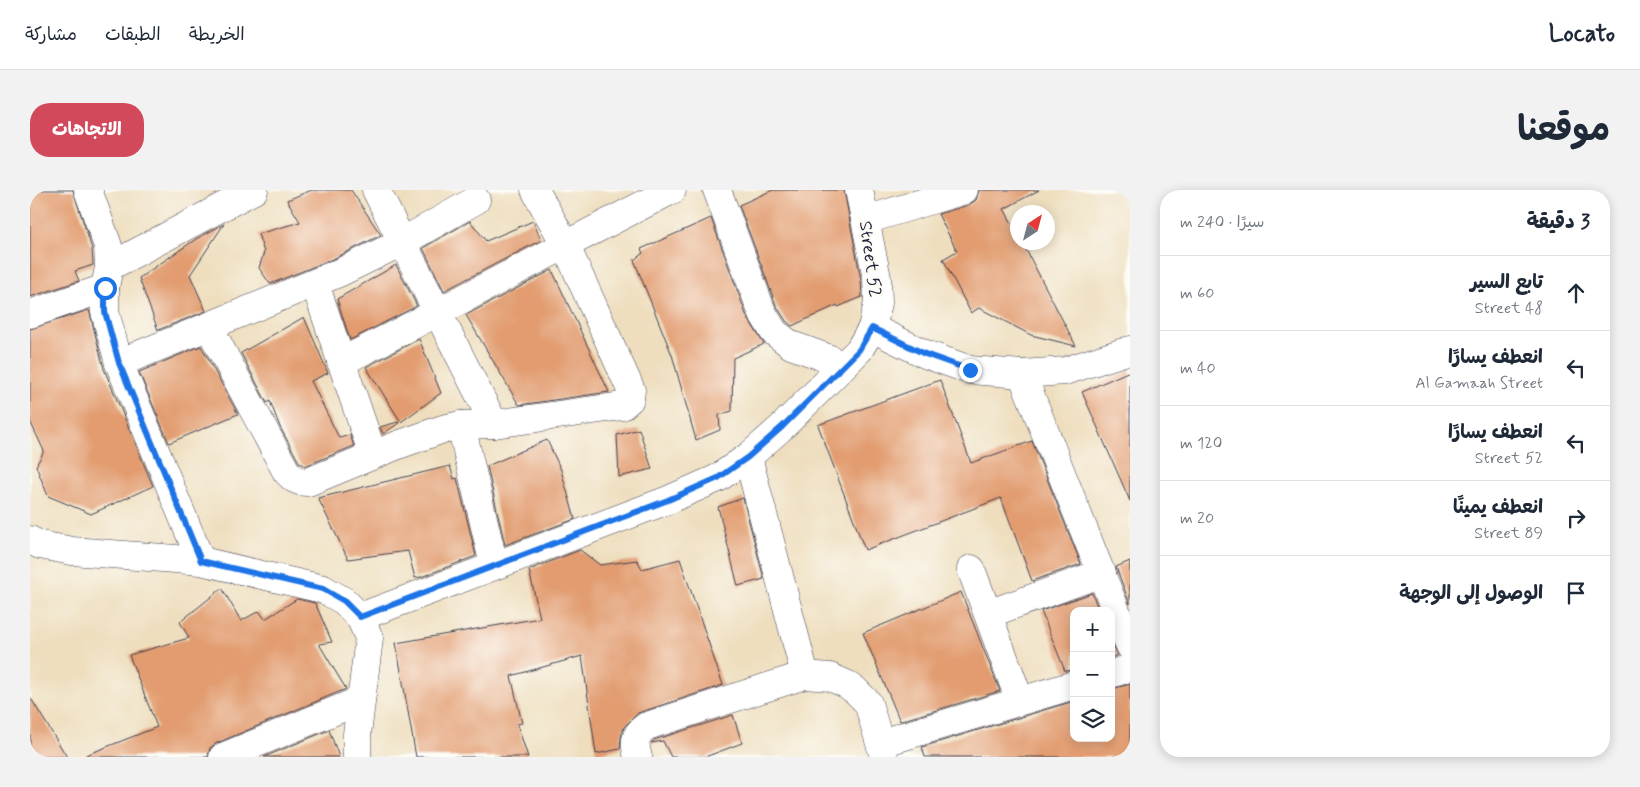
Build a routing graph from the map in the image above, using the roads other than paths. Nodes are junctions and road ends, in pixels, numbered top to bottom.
1 (88, 190) edge
2 (254, 190) edge
3 (376, 190) edge
4 (536, 190) edge
5 (672, 190) edge
6 (717, 190) edge
7 (859, 190) edge
8 (964, 190) edge
9 (476, 200) dead end
10 (866, 220) junction
11 (402, 242) junction
12 (565, 244) junction
13 (107, 278) junction
14 (315, 284) junction
15 (438, 313) junction
16 (30, 314) edge
17 (209, 326) junction
18 (872, 328) junction
19 (1130, 350) edge
20 (341, 362) junction
21 (119, 363) junction
22 (840, 369) junction
23 (1022, 374) junction
24 (494, 424) junction
25 (461, 425) junction
26 (373, 455) junction
27 (748, 457) junction
28 (30, 540) edge
29 (201, 561) junction
30 (494, 565) junction
31 (971, 569) dead end
32 (1102, 573) junction
33 (988, 614) junction
34 (360, 617) junction
35 (1130, 646) edge
36 (1130, 668) edge
37 (1115, 673) edge
38 (806, 675) junction
39 (1070, 686) edge
40 (361, 700) junction
41 (1020, 701) junction
42 (882, 750) edge
43 (223, 757) edge
44 (356, 757) edge
45 (638, 757) edge

1 - 13 street
2 - 13 street
3 - 11 street
4 - 12 street
5 - 12 street
6 - 22 street
7 - 10 street, Street 52
8 - 10 street
9 - 11 street
10 - 18 street, Street 52
11 - 14 street
11 - 15 street
12 - 15 street
12 - 24 street
13 - 16 street
13 - 21 street
14 - 17 street
14 - 20 street
15 - 20 street
15 - 24 street
17 - 21 street
17 - 26 street
18 - 22 street, Street 52
18 - 23 street
19 - 23 street
20 - 26 street
21 - 29 street
22 - 27 street, Street 52
23 - 32 street
24 - 25 street
25 - 26 street
25 - 30 street
27 - 30 street, Street 52
27 - 38 street
28 - 29 street
29 - 34 street
30 - 34 street, Street 52
31 - 33 street
32 - 33 street
32 - 35 street
33 - 41 street
34 - 40 street
36 - 37 street
38 - 42 street
38 - 45 street
39 - 41 street
40 - 43 street
40 - 44 street
41 - 42 street

